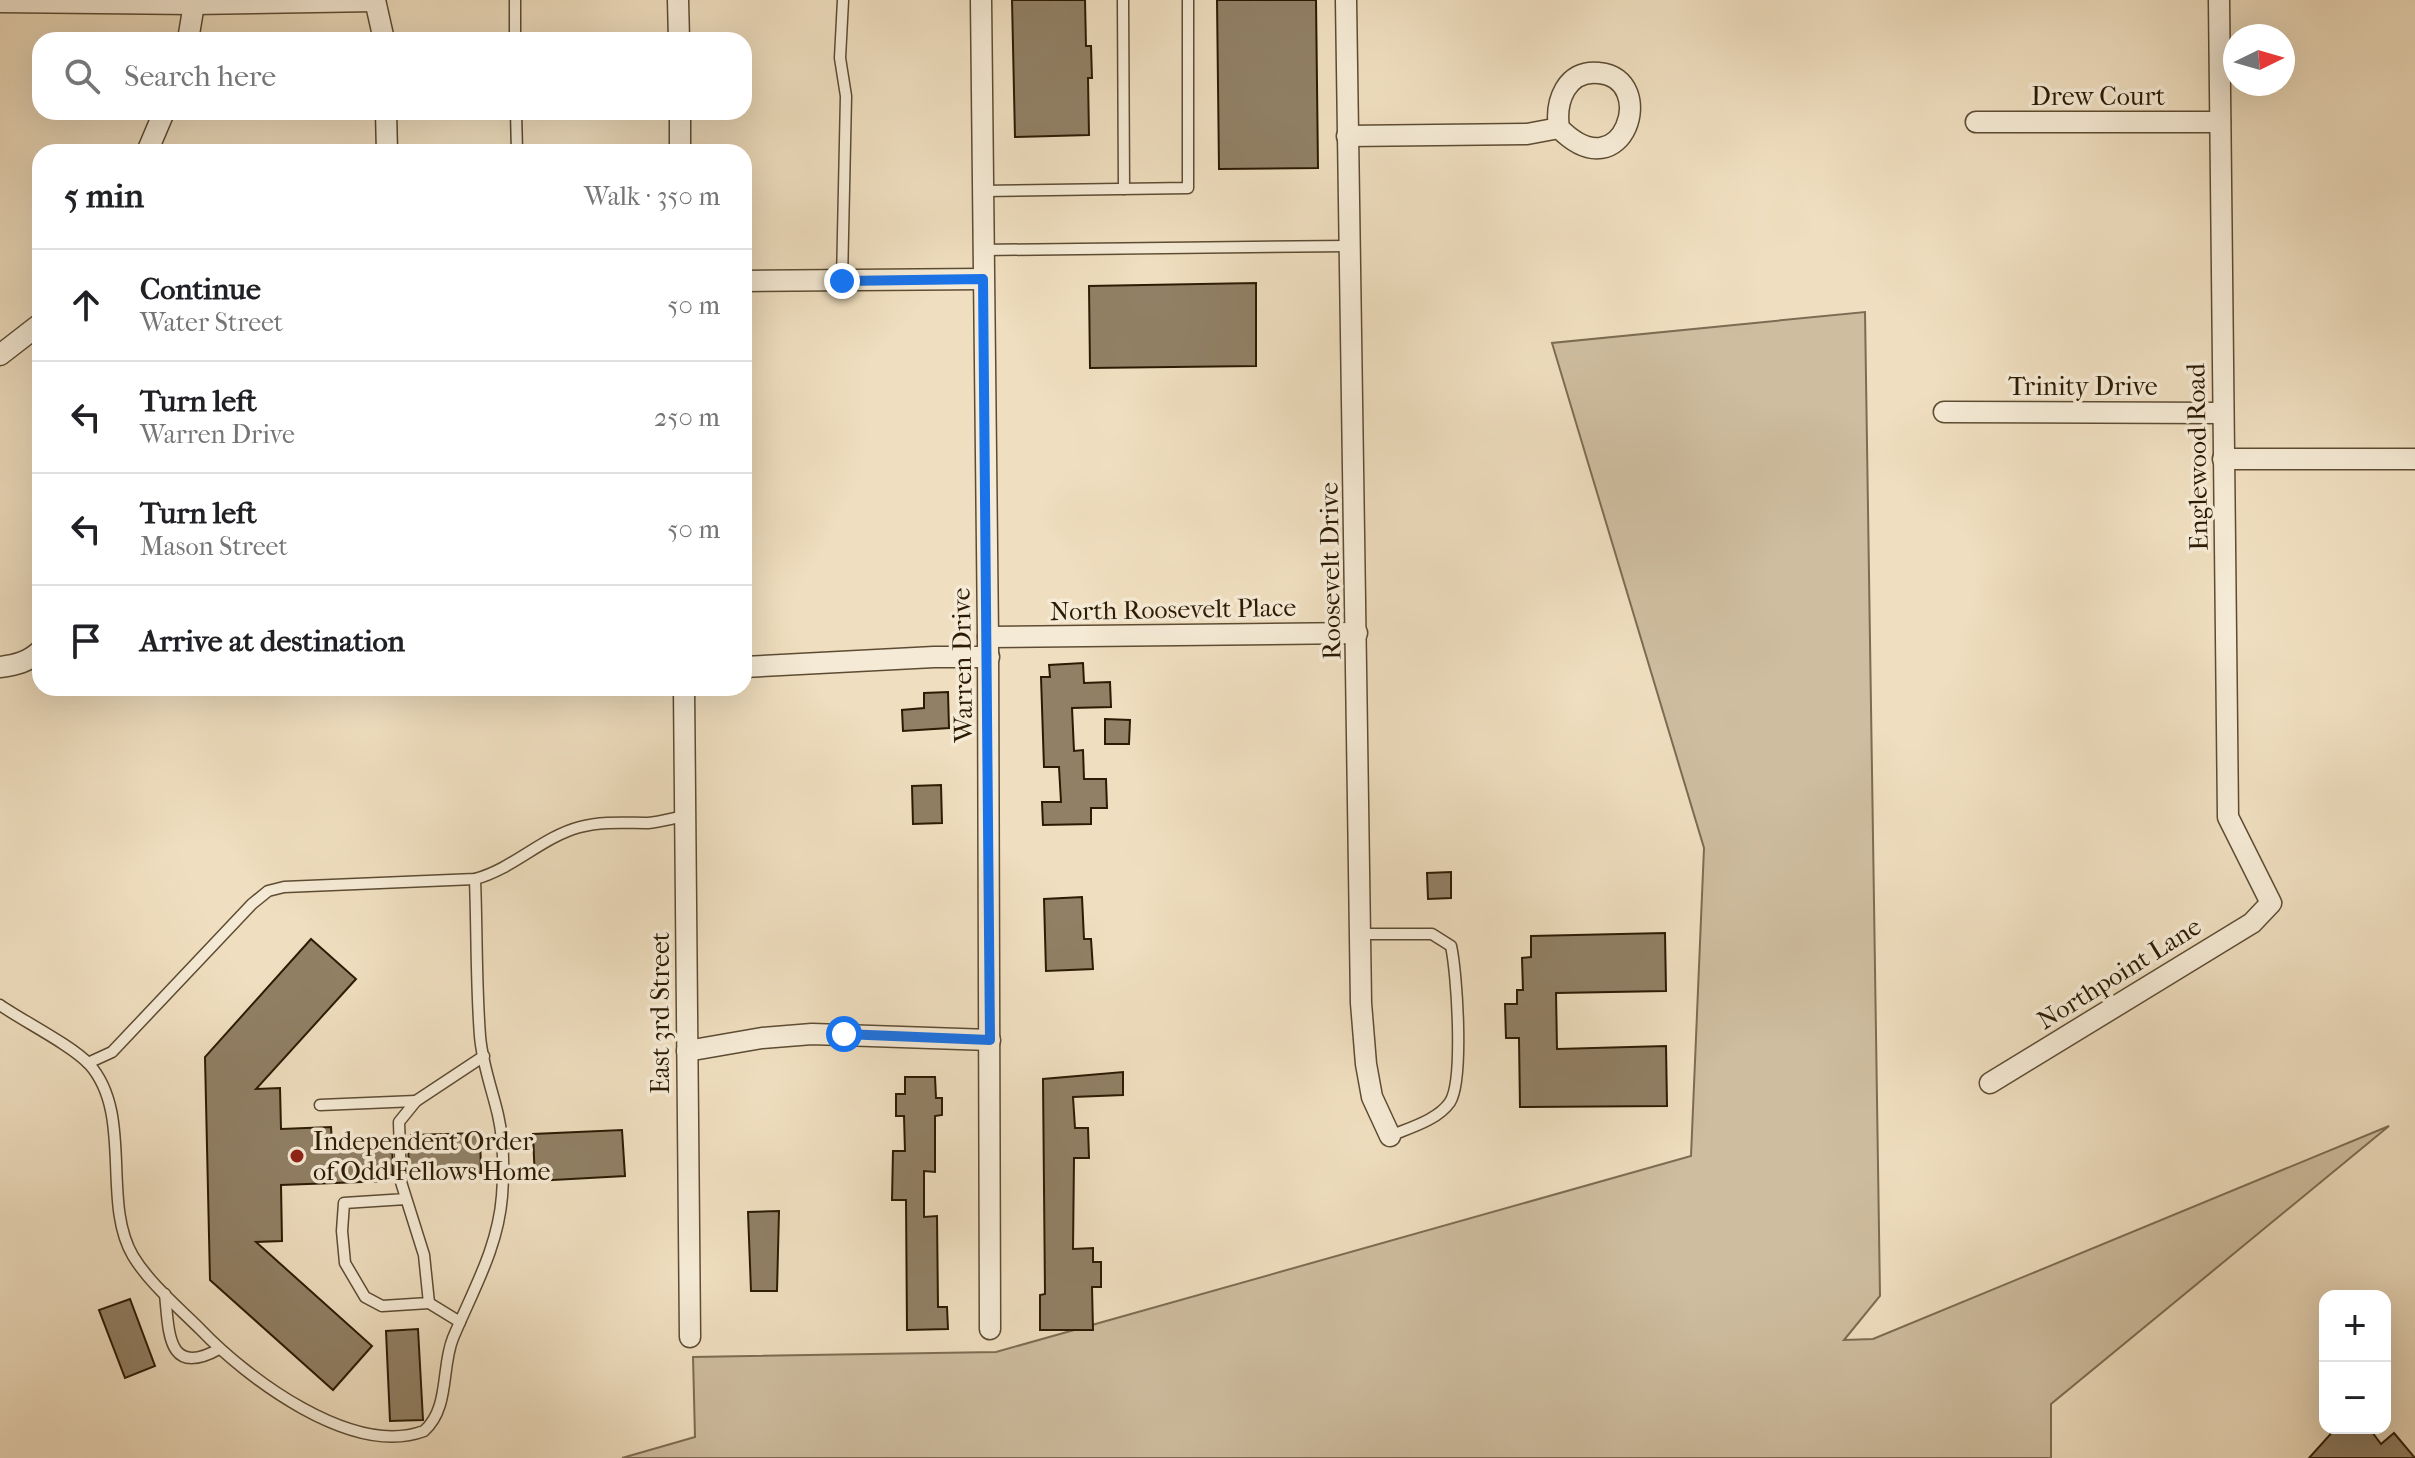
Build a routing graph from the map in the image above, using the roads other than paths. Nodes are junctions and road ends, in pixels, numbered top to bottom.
1 (515, 0) edge
2 (678, 0) edge
3 (843, 0) edge
4 (981, 0) edge
5 (1123, 0) edge
6 (1188, 0) edge
7 (1346, 0) edge
8 (2219, 0) edge
9 (375, 1) edge
10 (0, 2) edge
11 (194, 4) junction
12 (189, 32) edge
13 (382, 32) edge
14 (515, 32) edge
15 (679, 32) edge
16 (161, 120) edge
17 (386, 120) edge
18 (516, 120) edge
19 (680, 120) edge
20 (1976, 122) dead end
21 (2220, 122) junction
22 (1559, 128) dead end
23 (1347, 136) junction
24 (150, 144) edge
25 (387, 144) edge
26 (517, 144) edge
27 (680, 144) edge
28 (1124, 189) junction
29 (982, 191) junction
30 (1349, 246) junction
31 (983, 250) junction
32 (983, 279) junction
33 (752, 281) edge
34 (842, 281) junction
35 (32, 330) edge
36 (0, 355) edge
37 (1944, 412) dead end
38 (2222, 413) junction
39 (2223, 459) junction
40 (2415, 459) edge
41 (1357, 633) junction
42 (988, 647) junction
43 (32, 657) edge
44 (0, 667) edge
45 (752, 667) edge
46 (684, 696) edge
47 (685, 816) junction
48 (475, 879) junction
49 (2271, 903) joint
50 (1361, 934) junction
51 (0, 1005) edge
52 (990, 1040) junction
53 (687, 1051) junction
54 (484, 1056) junction
55 (88, 1063) junction
56 (1990, 1083) dead end
57 (416, 1101) junction
58 (320, 1105) dead end
59 (1390, 1136) joint
60 (406, 1199) junction
61 (165, 1294) junction
62 (429, 1303) junction
63 (460, 1322) junction
64 (990, 1329) dead end
65 (690, 1337) dead end
66 (219, 1349) junction
67 (291, 1414) dead end
68 (394, 1447) dead end

1 - 14 lane
2 - 15 street
3 - 34 lane
4 - 29 street, Warren Drive
5 - 28 lane
6 - 28 lane
7 - 23 street, Roosevelt Drive
8 - 21 street, Englewood Road
9 - 11 street
9 - 13 street
10 - 11 street
11 - 12 street
16 - 24 street
17 - 25 street
18 - 26 lane
19 - 27 street
20 - 21 street, Drew Court
21 - 38 street, Englewood Road
22 - 23 street
23 - 30 street, Roosevelt Drive
28 - 29 lane
29 - 31 street, Warren Drive
30 - 31 lane
30 - 41 street, Roosevelt Drive
31 - 32 street, Warren Drive
32 - 34 street
32 - 42 street, Warren Drive
33 - 34 street
35 - 36 street
37 - 38 street, Trinity Drive
38 - 39 street, Englewood Road
39 - 40 street
39 - 49 street, Englewood Road
41 - 42 street, North Roosevelt Place
41 - 50 street, Roosevelt Drive
42 - 45 street, North Roosevelt Place
42 - 52 street, Warren Drive
43 - 44 street
46 - 47 street, East 3rd Street
47 - 48 lane
47 - 53 street, East 3rd Street
48 - 54 lane
48 - 55 lane
49 - 56 street, Northpoint Lane
50 - 59 street, Roosevelt Drive
50 - 59 lane
51 - 55 lane
52 - 53 street
52 - 64 street, Warren Drive
53 - 65 street, East 3rd Street
54 - 57 lane
54 - 63 lane
55 - 61 lane
57 - 58 lane
57 - 60 lane
60 - 62 lane
60 - 62 lane
61 - 66 lane
61 - 66 lane
62 - 63 lane
63 - 68 lane
66 - 67 lane

